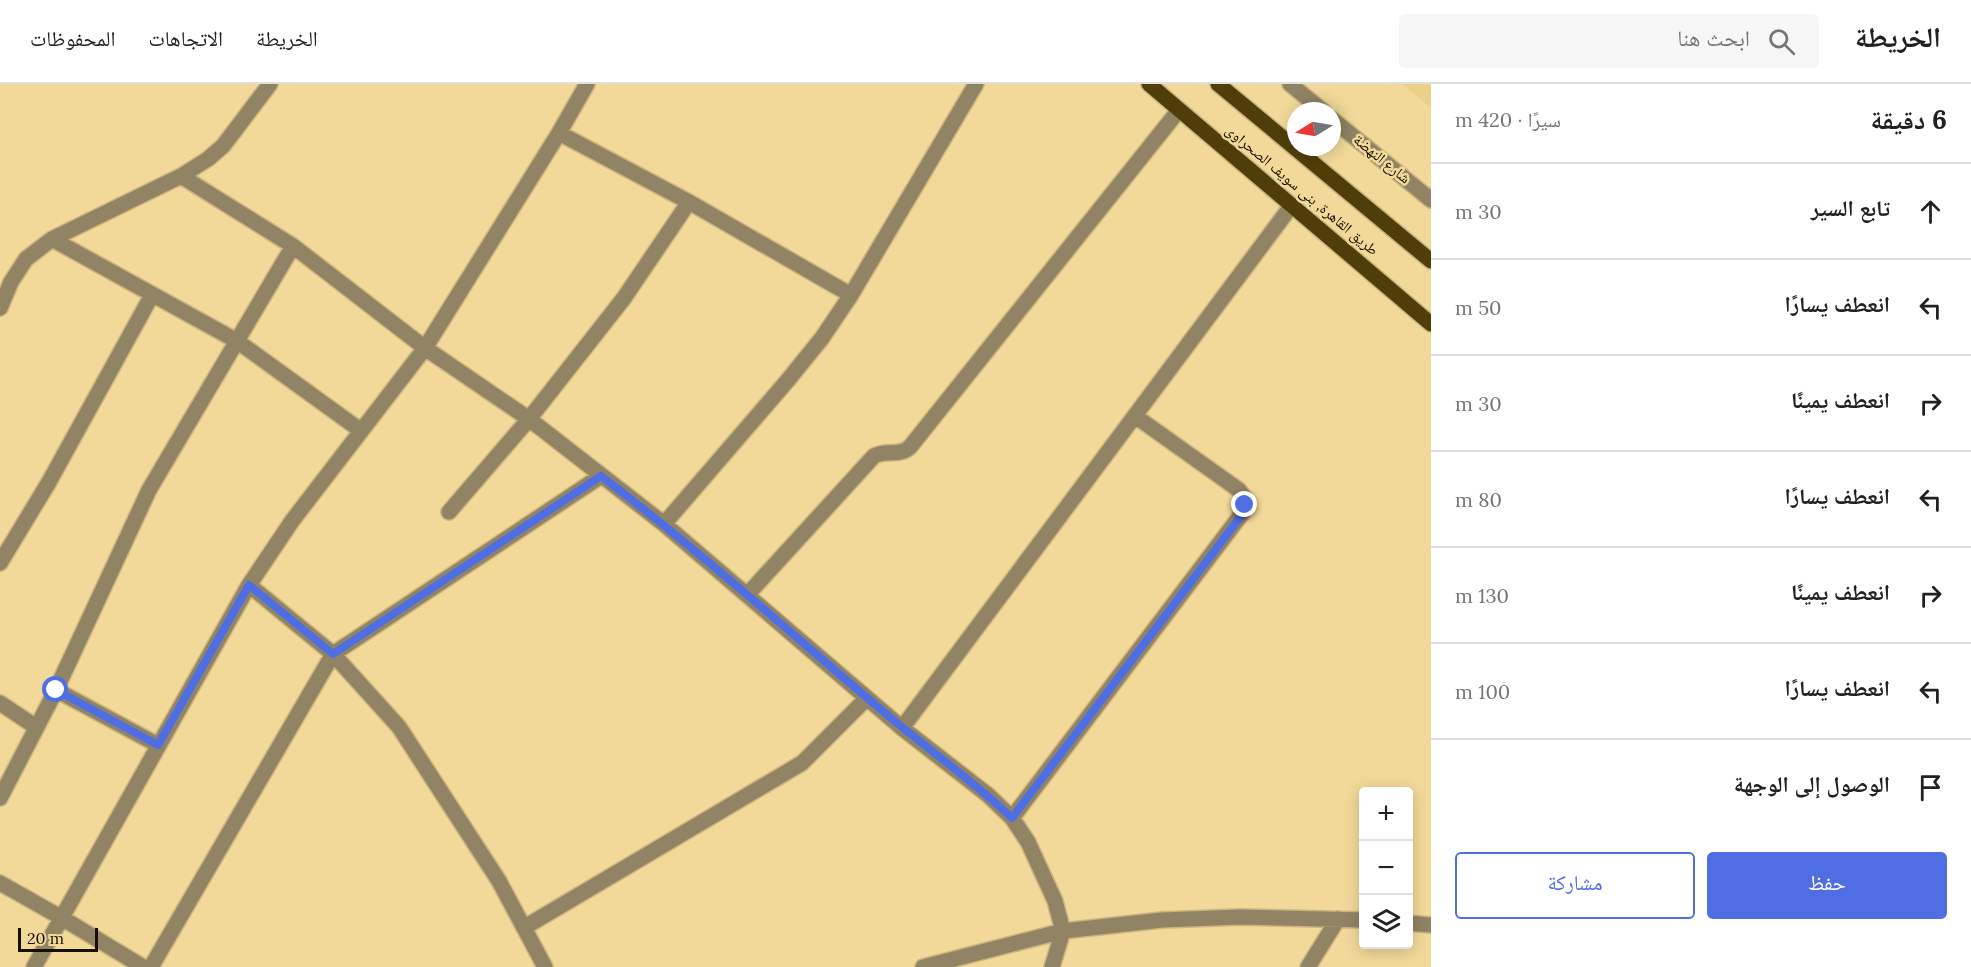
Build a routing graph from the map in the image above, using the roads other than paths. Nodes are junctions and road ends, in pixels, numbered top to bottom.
1 (270, 84) edge
2 (587, 84) edge
3 (976, 84) edge
4 (1149, 84) edge
5 (1218, 84) edge
6 (1290, 84) edge
7 (1312, 102) edge
8 (1179, 110) junction
9 (1341, 126) edge
10 (559, 133) junction
11 (181, 176) junction
12 (1431, 200) edge
13 (689, 201) junction
14 (1292, 205) junction
15 (52, 239) junction
16 (293, 246) junction
17 (1431, 261) edge
18 (152, 295) junction
19 (851, 295) junction
20 (0, 308) edge
21 (1431, 324) edge
22 (237, 341) junction
23 (425, 348) junction
24 (1135, 416) junction
25 (530, 420) junction
26 (360, 430) junction
27 (601, 476) junction
28 (449, 512) dead end
29 (664, 524) junction
30 (0, 563) edge
31 (249, 585) junction
32 (747, 595) junction
33 (333, 654) junction
34 (56, 690) junction
35 (867, 698) junction
36 (0, 703) edge
37 (36, 728) junction
38 (902, 728) junction
39 (158, 745) junction
40 (0, 798) edge
41 (1012, 818) junction
42 (0, 883) edge
43 (62, 918) junction
44 (1338, 919) junction
45 (1359, 920) edge
46 (1413, 923) edge
47 (1431, 925) edge
48 (525, 927) junction
49 (1063, 931) junction
50 (931, 966) edge
51 (34, 967) edge
52 (143, 967) edge
53 (151, 967) edge
54 (545, 967) edge
55 (1052, 967) edge
56 (1308, 967) edge

1 - 11 street
2 - 10 street
3 - 19 street
4 - 8 main road, طريق القاهرة, بنى سويف الصحراوى
5 - 17 main road, طريق القاهرة, بنى سويف الصحراوى
6 - 7 street
8 - 14 main road, طريق القاهرة, بنى سويف الصحراوى
8 - 32 street
9 - 12 street, شارع النهضة
10 - 13 street
10 - 23 street
11 - 15 street
11 - 16 street
13 - 19 street
13 - 25 street
14 - 21 main road, طريق القاهرة, بنى سويف الصحراوى
14 - 24 street
15 - 18 street
15 - 20 street
16 - 22 street
16 - 23 street
18 - 22 street
18 - 30 street
19 - 29 street
22 - 26 street
22 - 34 street
23 - 25 street
23 - 26 street
24 - 38 street
24 - 41 street
25 - 27 street
25 - 28 street
26 - 31 street
27 - 29 street
27 - 33 street
29 - 32 street
31 - 33 street
31 - 39 street
32 - 35 street
33 - 48 street
33 - 53 street
34 - 37 street
34 - 39 street
35 - 38 street
35 - 48 street
36 - 37 street
37 - 40 street
38 - 41 street
39 - 43 street
41 - 49 street
42 - 43 street
43 - 51 street
43 - 52 street
44 - 45 street
44 - 49 street
44 - 56 street
46 - 47 street
48 - 54 street
49 - 50 street
49 - 55 street

